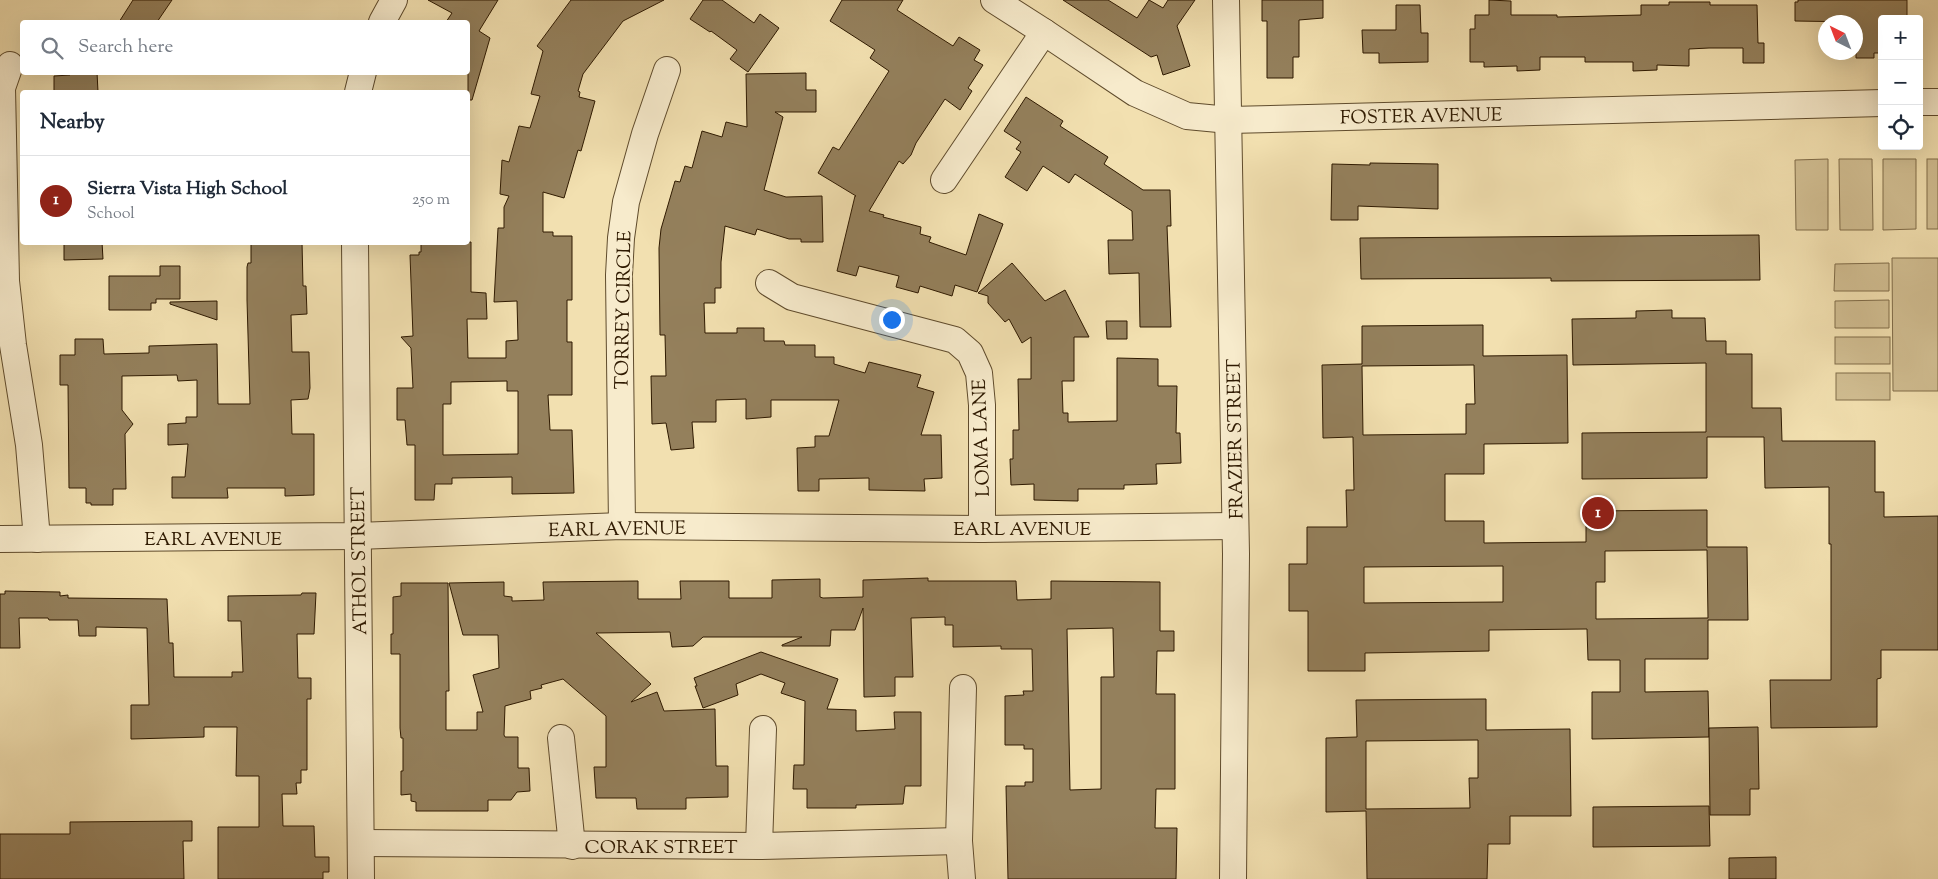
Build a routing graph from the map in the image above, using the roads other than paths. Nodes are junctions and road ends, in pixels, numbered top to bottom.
1 (394, 0) edge
2 (994, 0) edge
3 (1226, 0) edge
4 (383, 20) edge
5 (1044, 32) junction
6 (10, 65) dead end
7 (667, 70) dead end
8 (362, 75) edge
9 (358, 90) edge
10 (1923, 102) edge
11 (1938, 102) edge
12 (1878, 103) edge
13 (1229, 120) junction
14 (944, 180) dead end
15 (356, 245) edge
16 (769, 283) dead end
17 (622, 526) junction
18 (1235, 526) junction
19 (982, 529) junction
20 (357, 536) junction
21 (0, 539) edge
22 (37, 539) junction
23 (963, 688) dead end
24 (763, 729) dead end
25 (561, 738) dead end
26 (959, 841) junction
27 (362, 843) junction
28 (572, 846) junction
29 (758, 846) junction
30 (361, 879) edge
31 (962, 879) edge
32 (1233, 879) edge

1 - 4 street
2 - 5 street, FOSTER AVENUE
3 - 13 street, FRAZIER STREET
5 - 13 street, FOSTER AVENUE
5 - 14 street
6 - 22 street
7 - 17 street, TORREY CIRCLE
8 - 9 street
10 - 11 street
12 - 13 street, FOSTER AVENUE
13 - 18 street, FRAZIER STREET
15 - 20 street, ATHOL STREET
16 - 19 street, LOMA LANE
17 - 19 street, EARL AVENUE
17 - 20 street, EARL AVENUE
18 - 19 street, EARL AVENUE
18 - 32 street, FRAZIER STREET
20 - 22 street, EARL AVENUE
20 - 27 street, ATHOL STREET
21 - 22 street, EARL AVENUE
23 - 26 street
24 - 29 street
25 - 28 street
26 - 29 street, CORAK STREET
26 - 31 street
27 - 28 street, CORAK STREET
27 - 30 street, ATHOL STREET
28 - 29 street, CORAK STREET

